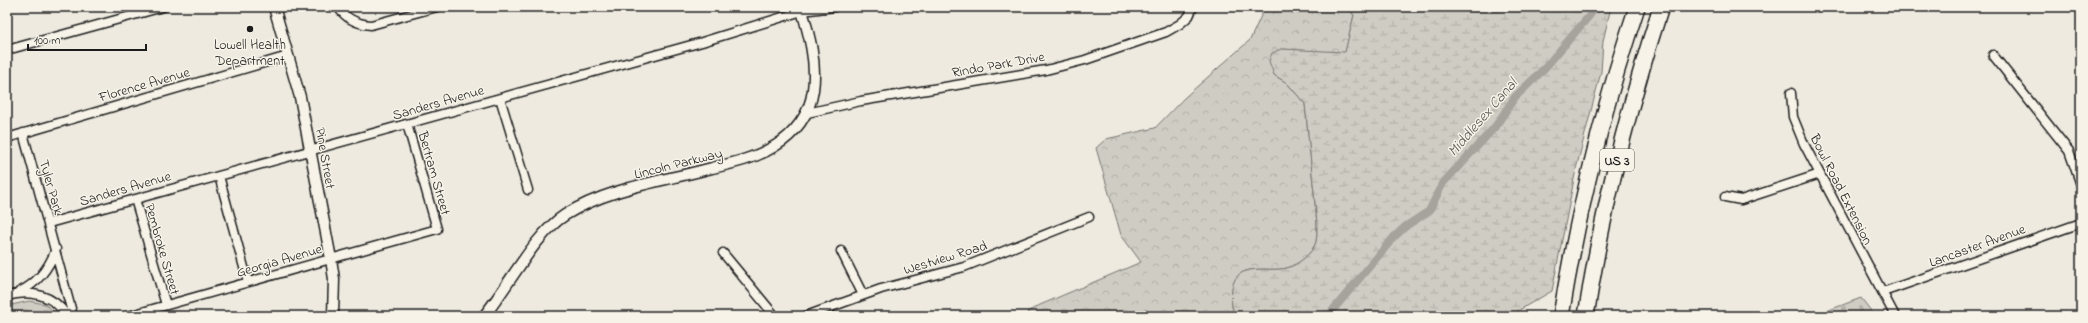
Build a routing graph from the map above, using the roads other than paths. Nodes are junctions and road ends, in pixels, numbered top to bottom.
1 (163, 7) edge
2 (274, 7) edge
3 (338, 7) edge
4 (435, 7) edge
5 (834, 7) edge
6 (1193, 7) edge
7 (1637, 7) edge
8 (1661, 7) edge
9 (802, 9) edge
10 (7, 50) edge
11 (1993, 55) dead end
12 (288, 56) junction
13 (1791, 93) dead end
14 (500, 98) junction
15 (806, 113) junction
16 (407, 124) junction
17 (23, 133) junction
18 (7, 138) edge
19 (311, 150) junction
20 (1820, 174) junction
21 (219, 176) junction
22 (2081, 185) edge
23 (528, 190) dead end
24 (1724, 197) dead end
25 (135, 199) junction
26 (1089, 217) dead end
27 (49, 223) junction
28 (2081, 223) edge
29 (437, 229) joint
30 (56, 249) junction
31 (841, 251) dead end
32 (723, 253) dead end
33 (331, 259) junction
34 (248, 282) junction
35 (18, 292) junction
36 (1883, 292) junction
37 (7, 296) edge
38 (863, 296) junction
39 (166, 305) junction
40 (67, 316) edge
41 (73, 316) edge
42 (128, 316) edge
43 (333, 316) edge
44 (484, 316) edge
45 (775, 316) edge
46 (806, 316) edge
47 (1561, 316) edge
48 (1586, 316) edge
49 (1895, 316) edge

1 - 10 street
2 - 12 street, Pine Street
3 - 4 street
5 - 9 street, Sanders Avenue
6 - 15 street, Rindo Park Drive
7 - 47 highway, US 3
8 - 48 highway, US 3
9 - 14 street, Sanders Avenue
9 - 15 street, Lincoln Parkway
11 - 22 street
12 - 17 street, Florence Avenue
12 - 19 street, Pine Street
13 - 20 street, Bowl Road Extension
14 - 16 street, Sanders Avenue
14 - 23 street
15 - 44 street, Lincoln Parkway
16 - 19 street, Sanders Avenue
16 - 29 street, Bertram Street
17 - 18 street, Florence Avenue
17 - 27 street, Tyler Park
19 - 21 street, Sanders Avenue
19 - 33 street, Pine Street
20 - 24 street
20 - 36 street, Bowl Road Extension
21 - 25 street, Sanders Avenue
21 - 34 street
25 - 27 street, Sanders Avenue
25 - 39 street, Pembroke Street
26 - 38 street, Westview Road
27 - 30 street, Tyler Park
28 - 36 street, Lancaster Avenue
29 - 33 street, Georgia Avenue
30 - 35 street
30 - 41 street, Tyler Park
31 - 38 street
32 - 45 street
33 - 34 street, Georgia Avenue
33 - 43 street, Pine Street
34 - 39 street, Georgia Avenue
35 - 37 street
35 - 40 street
36 - 49 street, Bowl Road Extension
38 - 46 street, Westview Road
39 - 42 street, Georgia Avenue

